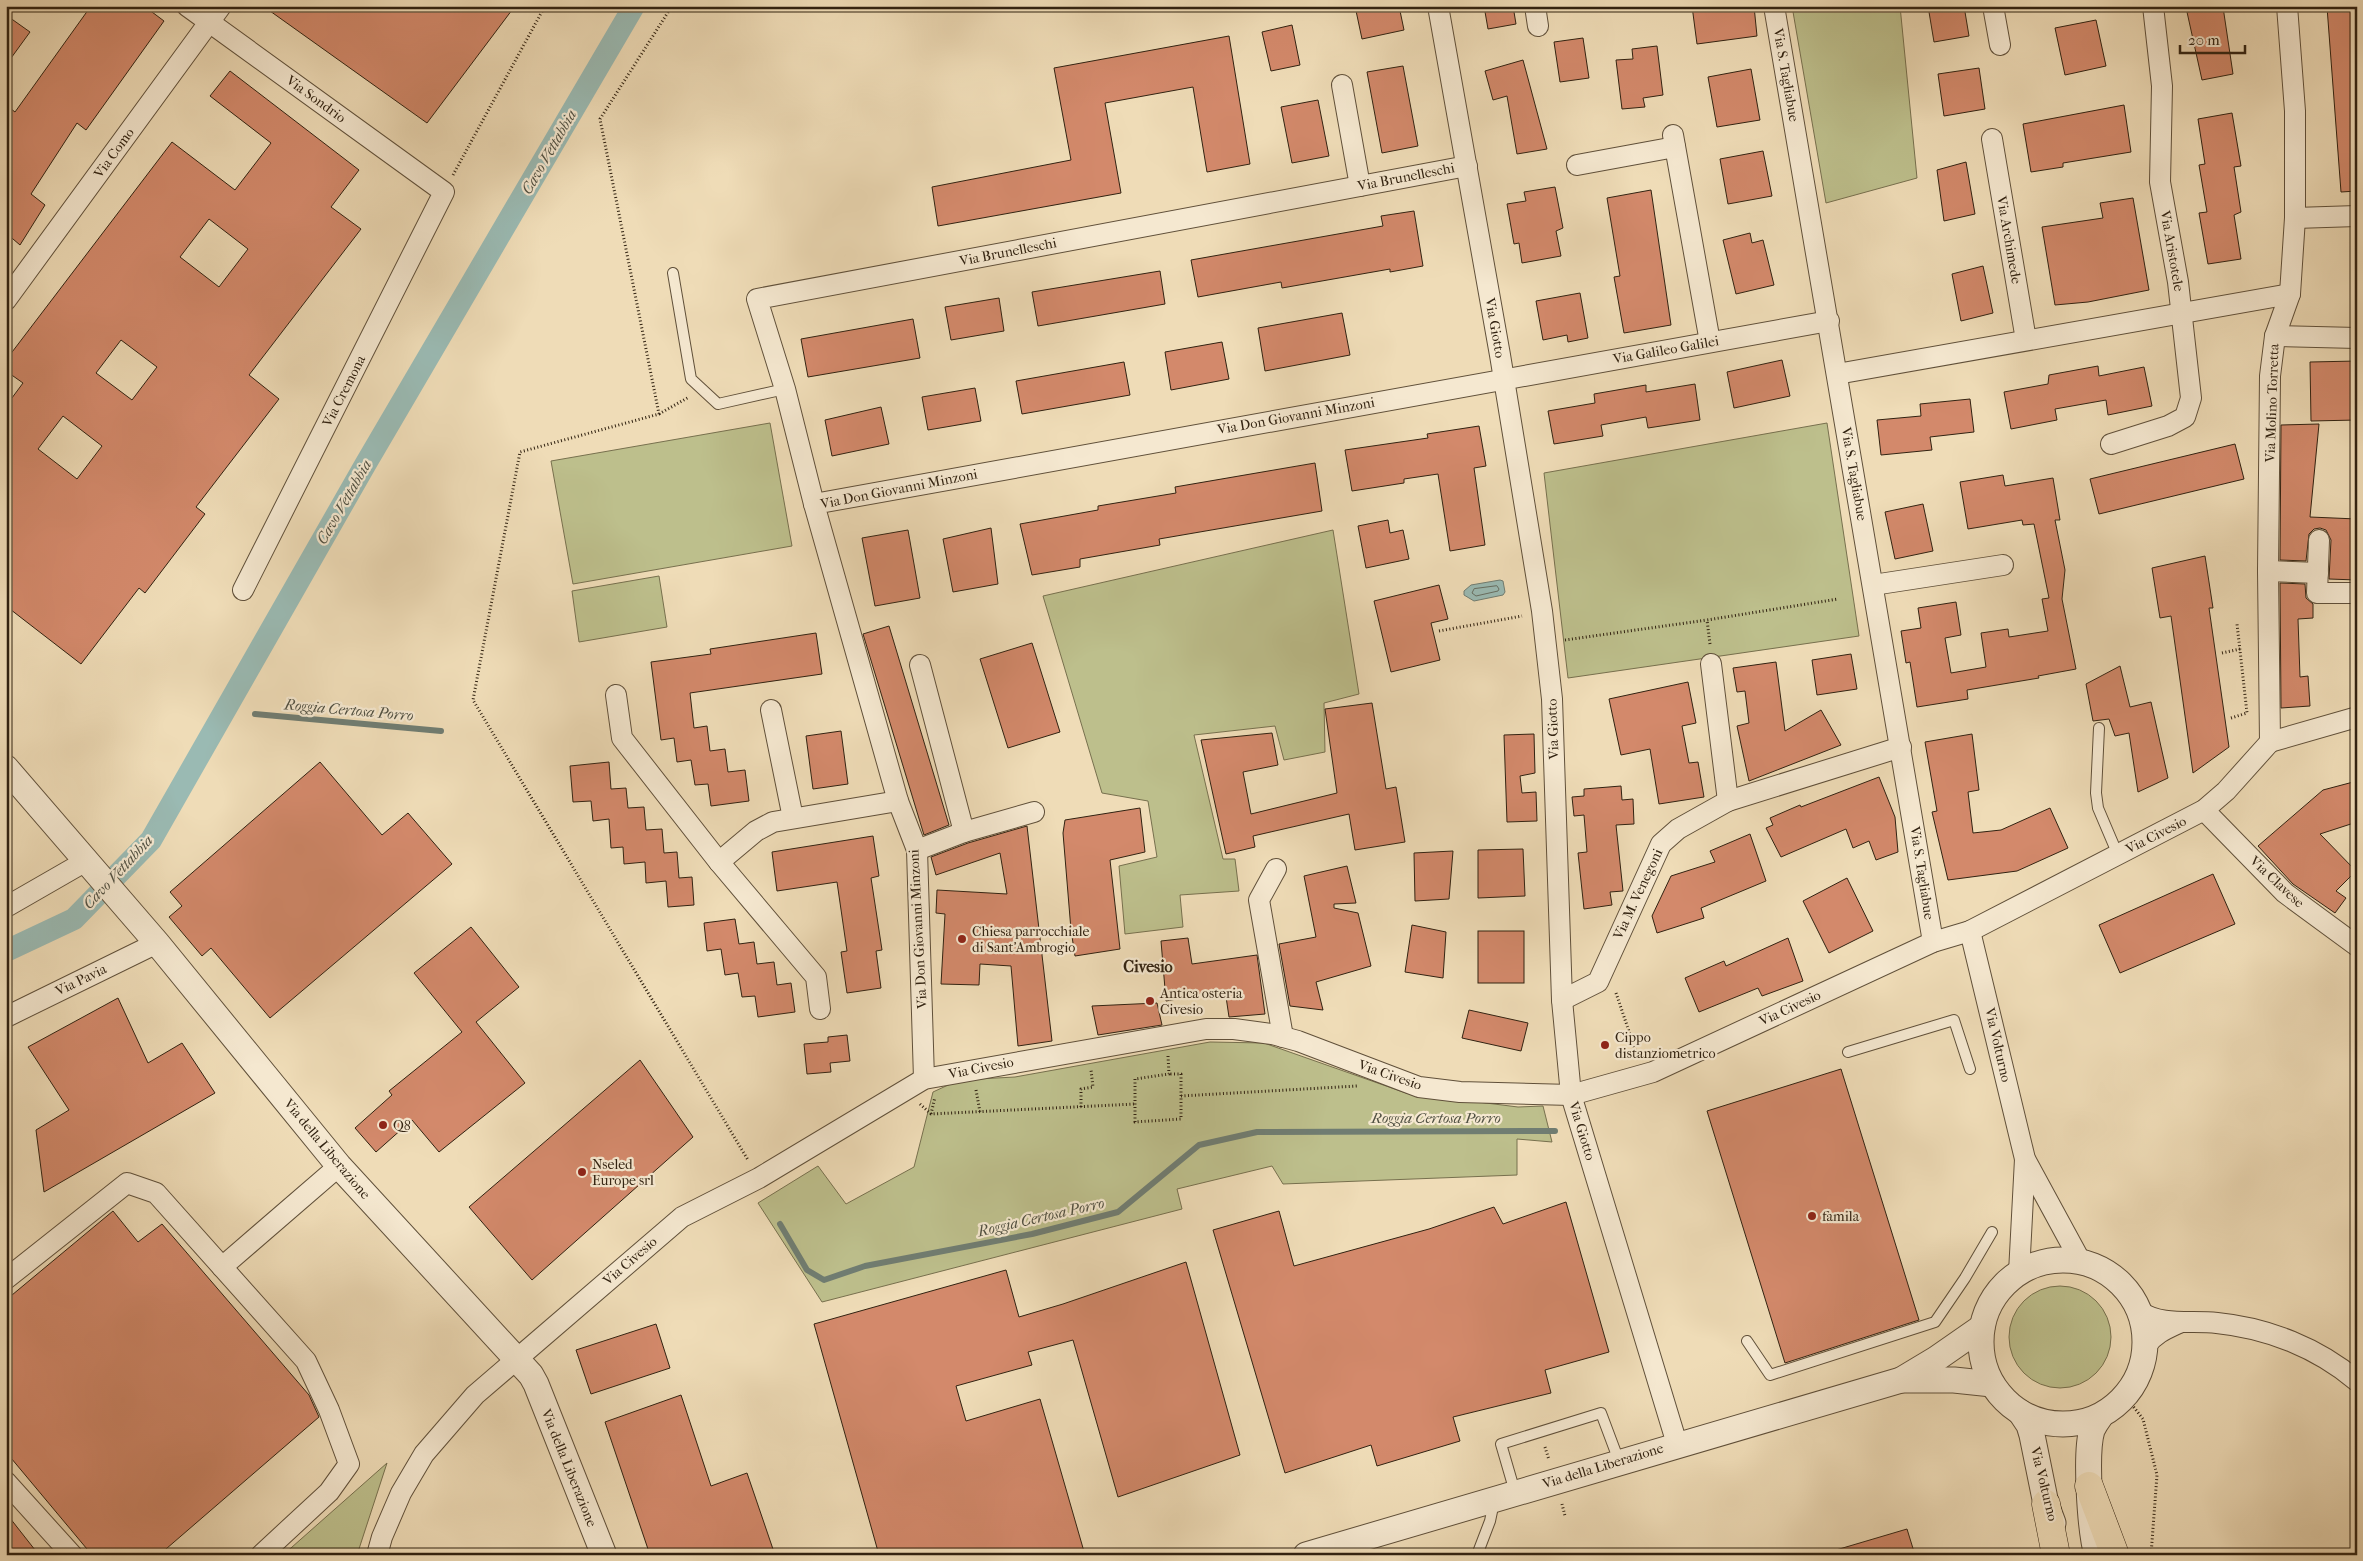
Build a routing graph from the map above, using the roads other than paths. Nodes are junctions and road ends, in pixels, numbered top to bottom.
1 (187, 6) edge
2 (221, 6) edge
3 (1438, 6) edge
4 (1774, 6) edge
5 (1993, 6) edge
6 (2153, 6) edge
7 (2287, 6) edge
8 (209, 22) junction
9 (2000, 45) dead end
10 (1342, 85) dead end
11 (1992, 139) dead end
12 (1577, 165) dead end
13 (1467, 166) junction
14 (1360, 186) junction
15 (444, 192) joint
16 (2357, 216) edge
17 (2295, 218) junction
18 (672, 273) dead end
19 (2290, 294) junction
20 (6, 300) edge
21 (2182, 314) junction
22 (1829, 321) junction
23 (2274, 336) junction
24 (2357, 338) edge
25 (2026, 340) junction
26 (1710, 342) junction
27 (1837, 374) junction
28 (1504, 378) junction
29 (785, 389) junction
30 (2111, 444) dead end
31 (814, 504) junction
32 (2319, 540) dead end
33 (2004, 565) dead end
34 (2268, 571) junction
35 (2318, 573) junction
36 (1873, 585) junction
37 (244, 590) dead end
38 (2357, 593) edge
39 (1711, 664) road end
40 (920, 665) dead end
41 (616, 695) dead end
42 (771, 710) dead end
43 (2357, 716) edge
44 (2099, 728) dead end
45 (2270, 742) junction
46 (1901, 747) junction
47 (6, 768) edge
48 (898, 800) junction
49 (1728, 801) junction
50 (2204, 810) junction
51 (1034, 812) dead end
52 (793, 818) junction
53 (964, 832) junction
54 (917, 850) junction
55 (2118, 855) junction
56 (719, 862) junction
57 (91, 866) junction
58 (1276, 869) dead end
59 (6, 907) edge
60 (1970, 931) junction
61 (1933, 942) junction
62 (157, 943) junction
63 (2357, 946) edge
64 (1562, 1000) junction
65 (820, 1009) dead end
66 (6, 1017) edge
67 (1283, 1037) junction
68 (1848, 1052) dead end
69 (1970, 1069) dead end
70 (929, 1087) junction
71 (1571, 1095) junction
72 (2025, 1159) junction
73 (339, 1166) junction
74 (1992, 1232) dead end
75 (2081, 1262) junction
76 (222, 1266) junction
77 (2019, 1273) junction
78 (6, 1279) edge
79 (2139, 1311) junction
80 (2179, 1323) junction
81 (1982, 1327) junction
82 (1747, 1341) dead end
83 (2146, 1346) junction
84 (517, 1359) junction
85 (1901, 1380) junction
86 (2357, 1381) edge
87 (1992, 1384) junction
88 (2021, 1414) junction
89 (2100, 1416) junction
90 (1677, 1444) junction
91 (1619, 1461) junction
92 (6, 1482) edge
93 (2089, 1486) junction
94 (1505, 1496) junction
95 (2046, 1504) junction
96 (72, 1555) edge
97 (261, 1555) edge
98 (377, 1555) edge
99 (604, 1555) edge
100 (1306, 1555) edge
101 (1477, 1555) edge
102 (2056, 1555) edge
103 (2065, 1555) edge
104 (2097, 1555) edge
105 (2115, 1555) edge

1 - 8 street, Via Sondrio
2 - 8 street, Via Como
3 - 13 street, Via Giotto
4 - 22 street, Via S. Tagliabue
5 - 9 street
6 - 21 street, Via Aristotele
7 - 17 street, Via Molino Torretta
8 - 15 street, Via Sondrio
8 - 20 street, Via Como
10 - 14 street
11 - 25 street, Via Archimede
12 - 26 street
13 - 14 street, Via Brunelleschi
13 - 28 street, Via Giotto
14 - 29 street, Via Brunelleschi
15 - 37 street, Via Cremona
16 - 17 street
17 - 19 street, Via Molino Torretta
18 - 29 lane
19 - 21 street
19 - 23 street, Via Molino Torretta
21 - 25 street
21 - 30 street, Via Aristotele
22 - 26 street, Via Galileo Galilei
22 - 27 street, Via S. Tagliabue
23 - 24 street
23 - 34 street, Via Molino Torretta
25 - 27 street
26 - 28 street, Via Galileo Galilei
27 - 36 street, Via S. Tagliabue
28 - 31 street, Via Don Giovanni Minzoni
28 - 64 street, Via Giotto
29 - 31 street, Via Brunelleschi
31 - 48 street, Via Don Giovanni Minzoni
32 - 35 street
33 - 36 street
34 - 35 street
34 - 45 street, Via Molino Torretta
35 - 38 street
36 - 46 street, Via S. Tagliabue
39 - 49 street
40 - 53 street
41 - 56 street
42 - 52 street
43 - 45 street
44 - 55 lane
45 - 50 street, Via Civesio
46 - 49 street, Via M. Venegoni
46 - 61 street, Via S. Tagliabue
47 - 57 street, Via della Liberazione
48 - 52 street
48 - 54 street, Via Don Giovanni Minzoni
49 - 64 street, Via M. Venegoni
50 - 55 street, Via Civesio
50 - 63 street, Via Clavese
51 - 53 street
52 - 56 street
53 - 54 street
54 - 70 street, Via Don Giovanni Minzoni
55 - 60 street, Via Civesio
56 - 65 street
57 - 59 street
57 - 62 street, Via della Liberazione
58 - 67 street
60 - 61 street, Via Civesio
60 - 72 street, Via Volturno
61 - 71 street, Via Civesio
62 - 66 street, Via Pavia
62 - 73 street, Via della Liberazione
64 - 71 street, Via Giotto
67 - 70 street, Via Civesio
67 - 71 street, Via Civesio
68 - 69 lane
70 - 84 street, Via Civesio
71 - 90 street, Via Giotto
72 - 75 street, Via Volturno
72 - 77 street, Via Volturno
73 - 76 street
73 - 84 street, Via della Liberazione
74 - 82 lane
75 - 77 street, Via Volturno
75 - 79 street, Via Volturno
76 - 78 street
76 - 97 street
77 - 81 street, Via Volturno
79 - 80 street
79 - 83 street, Via Volturno
80 - 83 street
80 - 86 street
81 - 85 street, Via della Liberazione
81 - 87 street, Via Volturno
83 - 89 street, Via Volturno
84 - 98 street, Via Civesio
84 - 99 street, Via della Liberazione
85 - 87 street, Via della Liberazione
85 - 90 street, Via della Liberazione
87 - 88 street, Via Volturno
88 - 89 street, Via Volturno
88 - 95 street, Via Volturno
89 - 93 street
90 - 91 street, Via della Liberazione
91 - 94 street, Via della Liberazione
91 - 94 lane
92 - 96 street
93 - 104 street
93 - 105 highway
94 - 100 street, Via della Liberazione
94 - 101 lane
95 - 102 highway
95 - 103 street, Via Volturno

